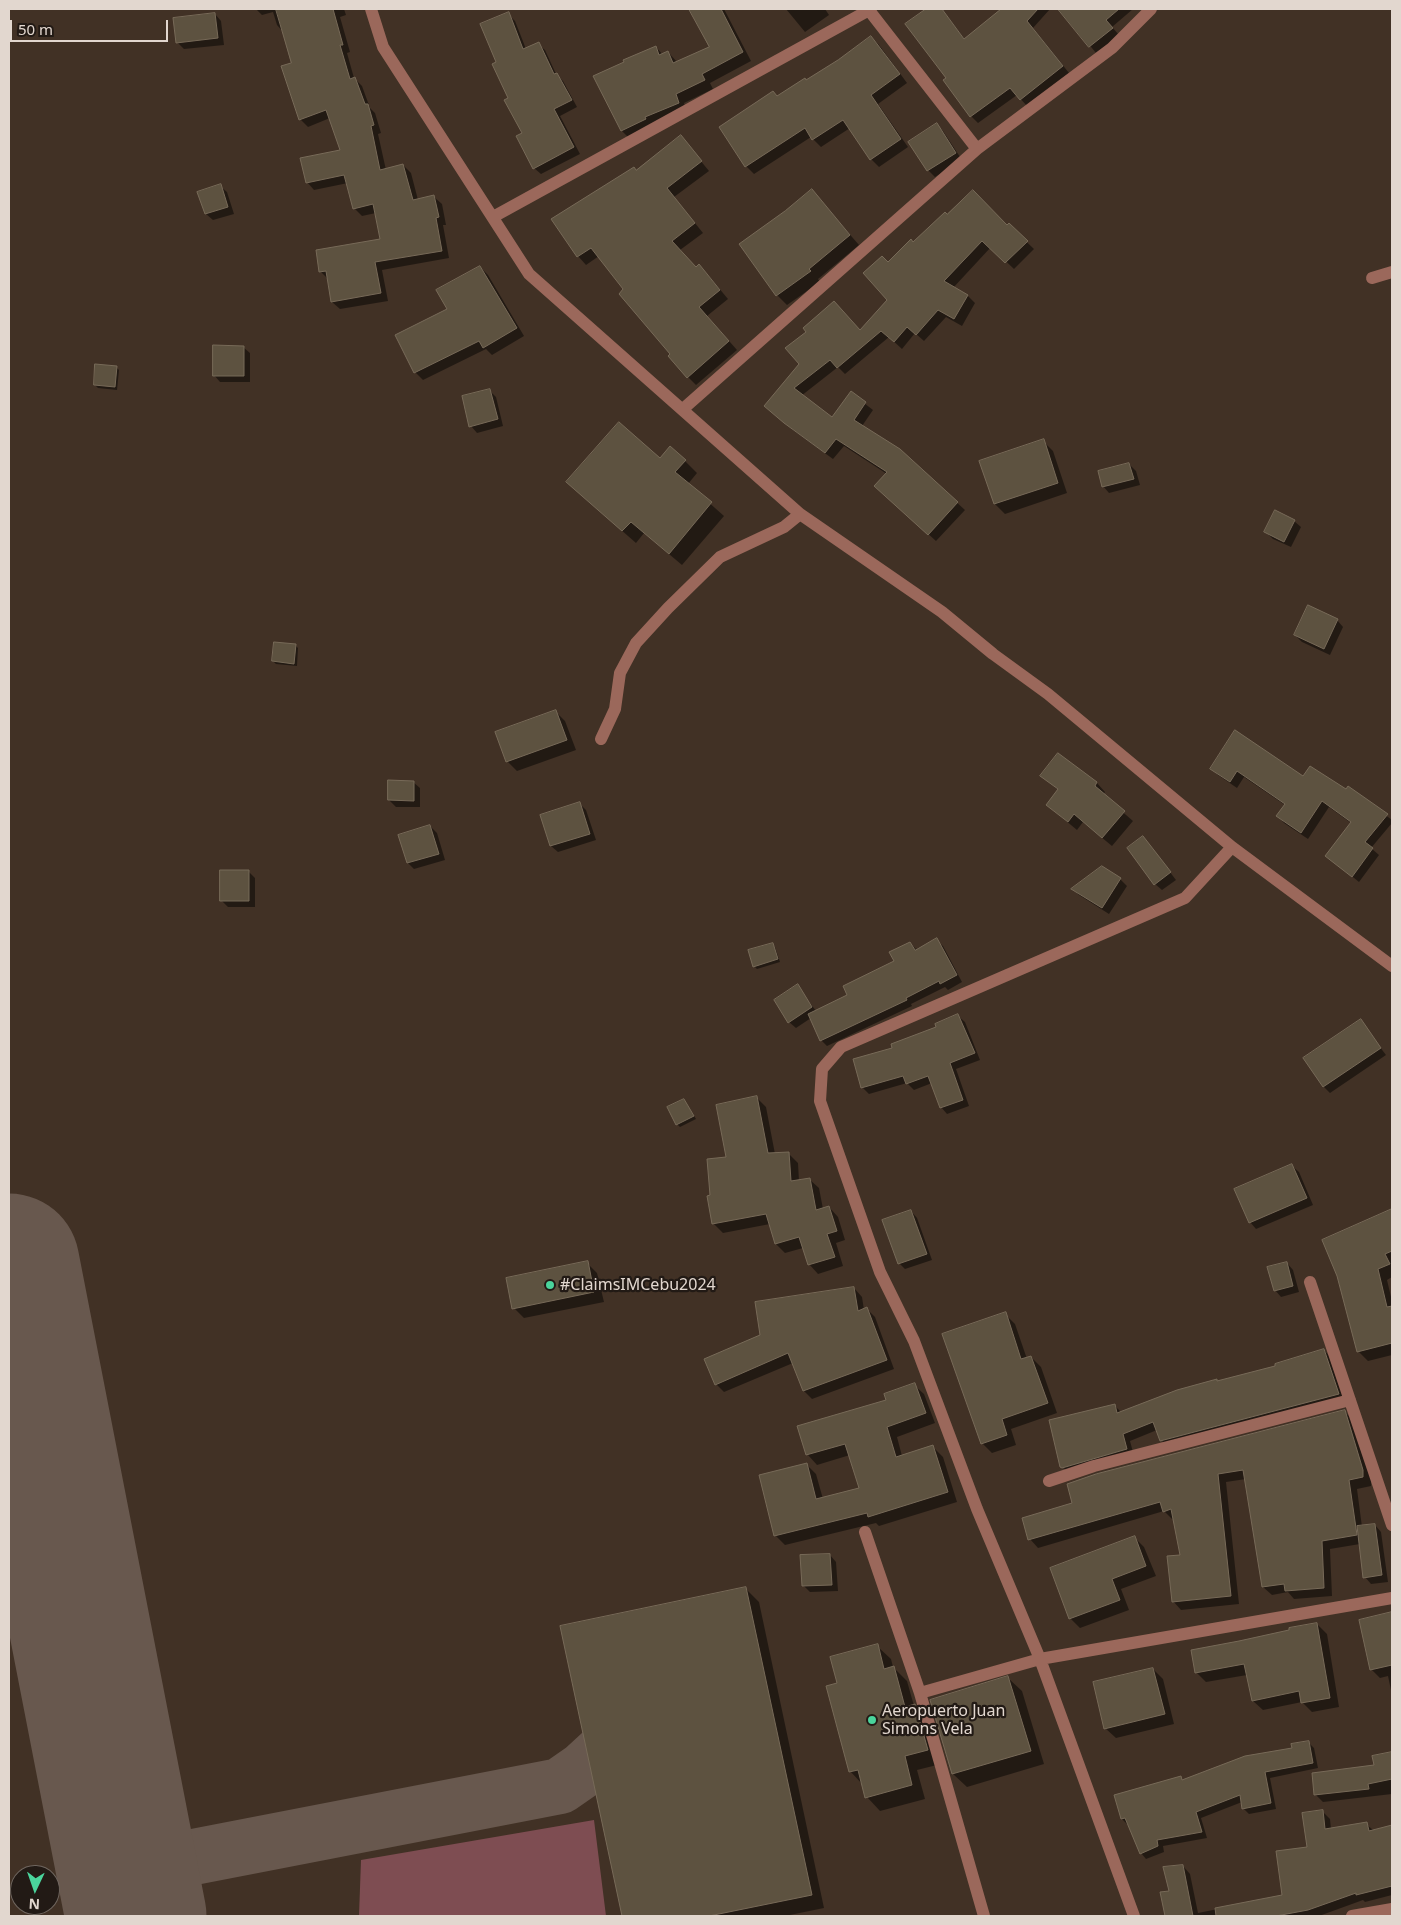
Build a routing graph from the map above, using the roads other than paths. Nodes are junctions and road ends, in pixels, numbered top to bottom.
1 (371, 9) edge
2 (869, 9) edge
3 (1151, 9) edge
4 (977, 149) junction
5 (493, 217) junction
6 (1392, 272) edge
7 (1372, 278) dead end
8 (682, 409) junction
9 (800, 514) junction
10 (601, 738) dead end
11 (1232, 847) junction
12 (1392, 966) edge
13 (1310, 1282) dead end
14 (1350, 1400) junction
15 (1049, 1481) dead end
16 (1392, 1525) edge
17 (866, 1532) dead end
18 (1392, 1598) edge
19 (1040, 1660) junction
20 (920, 1692) junction
21 (1392, 1909) edge
22 (984, 1916) edge
23 (1134, 1916) edge
24 (1352, 1916) edge

1 - 5 street
2 - 4 street
2 - 5 street
3 - 4 street
4 - 8 street
5 - 8 street
6 - 7 street
8 - 9 street
9 - 10 street
9 - 11 street
11 - 12 street
11 - 19 street
13 - 14 street
14 - 15 street
14 - 16 street
17 - 20 street
18 - 19 street
19 - 20 street
19 - 23 street
20 - 22 street
21 - 24 street

